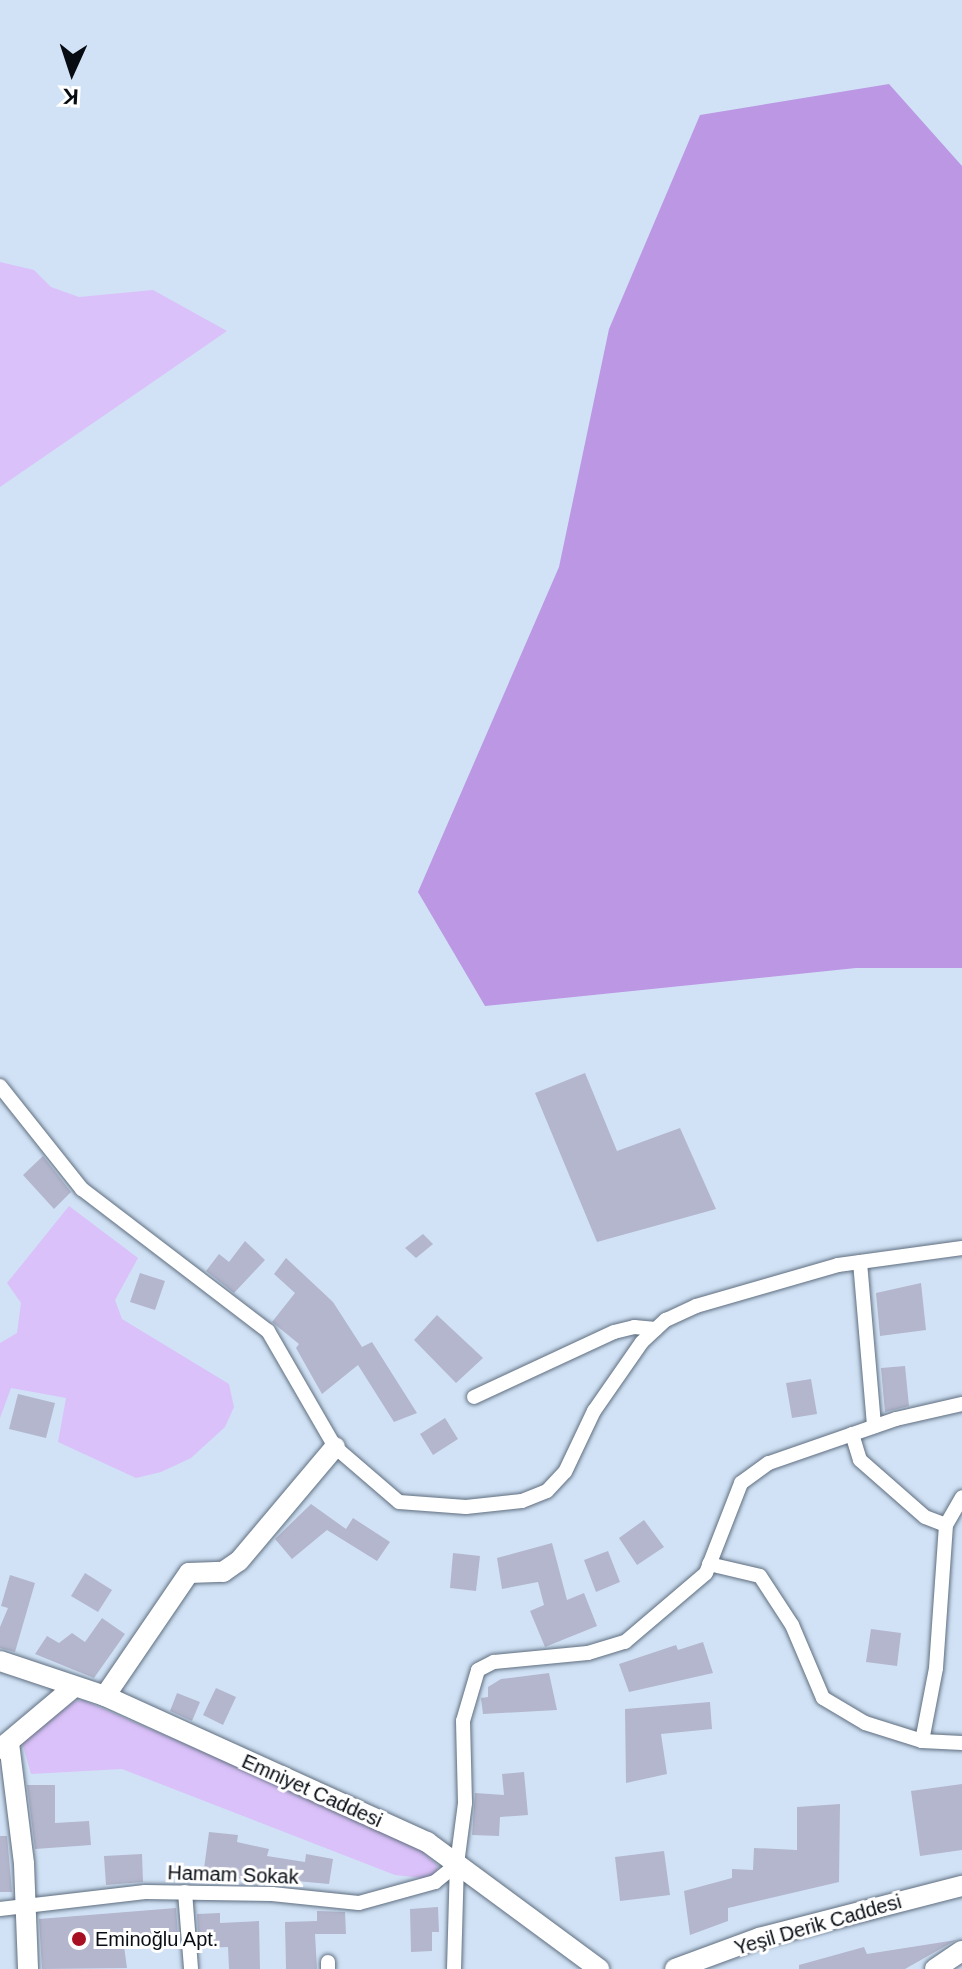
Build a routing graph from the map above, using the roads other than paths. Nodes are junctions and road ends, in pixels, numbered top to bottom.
1 (0, 1086) edge
2 (962, 1248) edge
3 (860, 1262) junction
4 (656, 1329) junction
5 (474, 1397) dead end
6 (962, 1404) edge
7 (874, 1426) junction
8 (852, 1434) junction
9 (335, 1447) junction
10 (962, 1497) edge
11 (946, 1525) junction
12 (709, 1564) junction
13 (0, 1661) edge
14 (74, 1687) junction
15 (105, 1696) junction
16 (922, 1741) junction
17 (962, 1743) edge
18 (5, 1746) edge
19 (457, 1864) junction
20 (962, 1886) edge
21 (185, 1892) junction
22 (25, 1905) junction
23 (0, 1909) edge
24 (962, 1951) edge
25 (28, 1969) edge
26 (191, 1969) edge
27 (454, 1969) edge
28 (599, 1969) edge
29 (675, 1969) edge
30 (935, 1969) edge

1 - 9 street
2 - 3 street
3 - 4 street
3 - 7 street
4 - 5 street
4 - 9 street
6 - 7 street
7 - 8 street
8 - 11 street
8 - 12 street
9 - 15 street
10 - 11 street
11 - 16 street
12 - 16 street
12 - 19 street
13 - 14 street, Emniyet Caddesi
14 - 15 street, Emniyet Caddesi
14 - 18 street
15 - 19 street, Emniyet Caddesi
16 - 17 street
18 - 22 street
19 - 21 street, Hamam Sokak
19 - 27 street
19 - 28 street, Emniyet Caddesi
20 - 29 street, Yeşil Derik Caddesi
21 - 22 street, Hamam Sokak
21 - 26 street
22 - 23 street, Hamam Sokak
22 - 25 street
24 - 30 street

